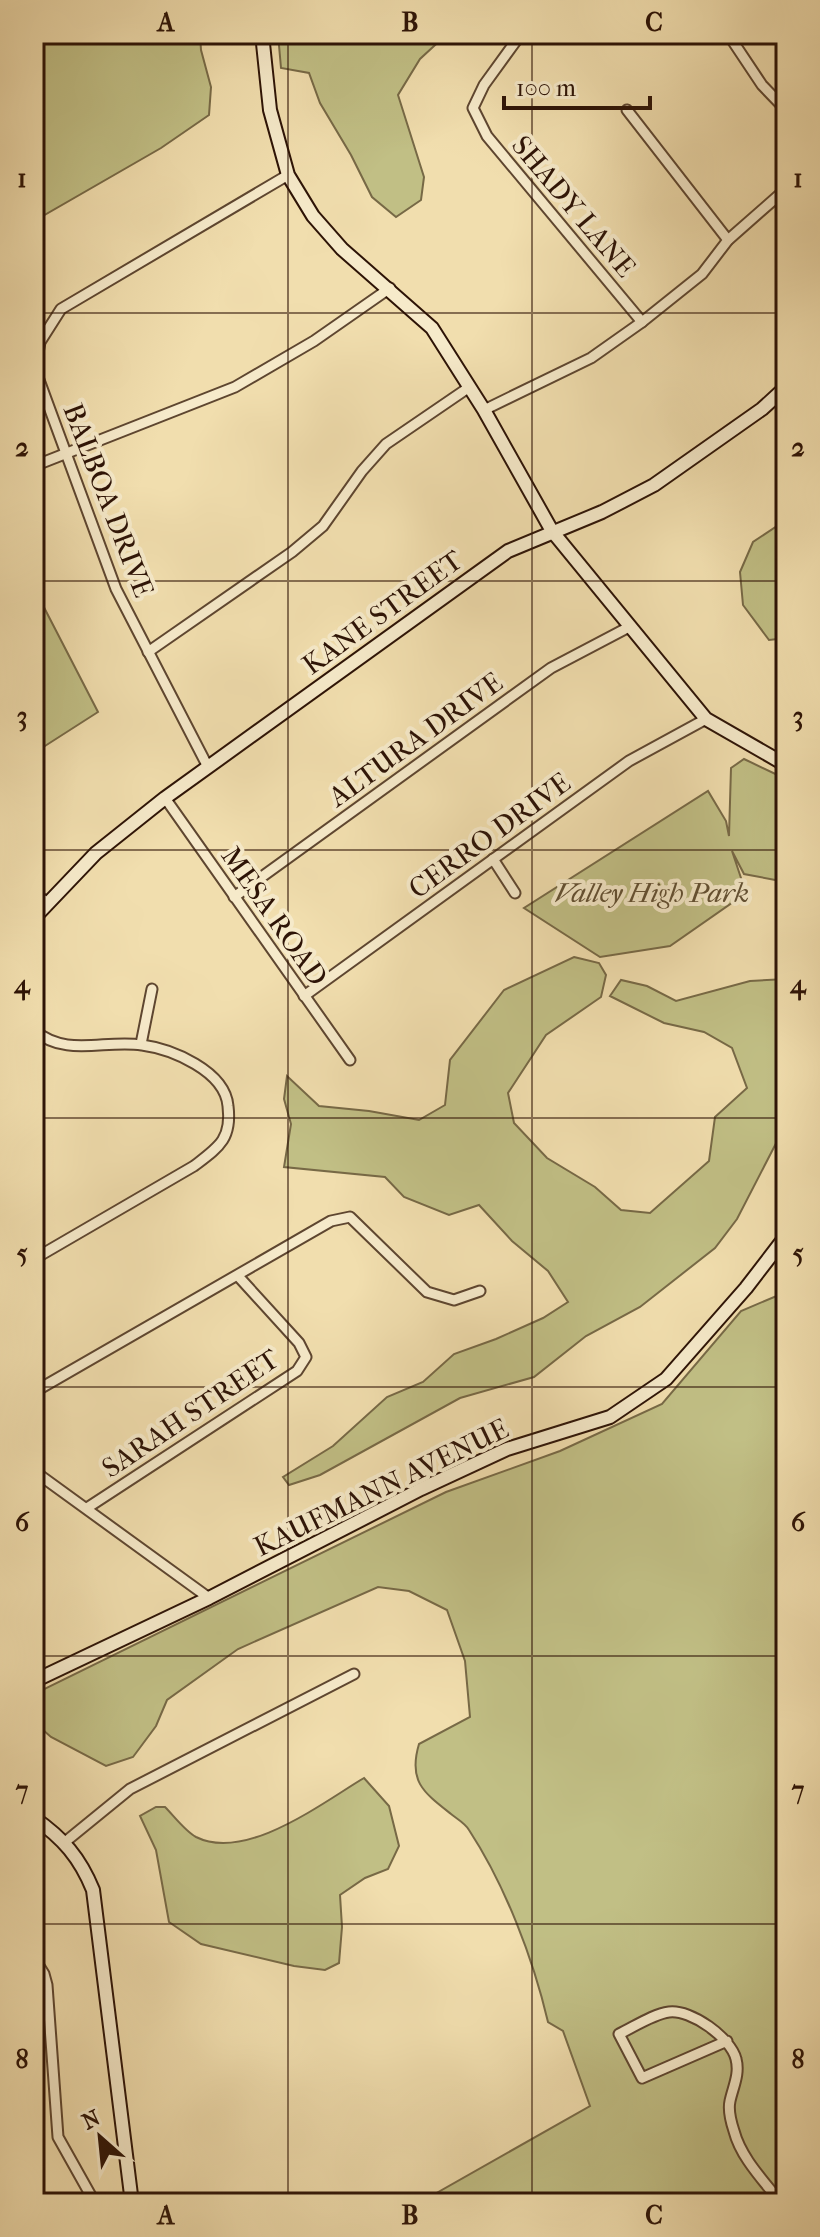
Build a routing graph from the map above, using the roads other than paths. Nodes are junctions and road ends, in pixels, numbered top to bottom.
1 (262, 34) edge
2 (521, 34) edge
3 (728, 34) edge
4 (627, 110) dead end
5 (786, 110) edge
6 (288, 175) junction
7 (786, 189) edge
8 (728, 240) junction
9 (390, 288) junction
10 (642, 322) junction
11 (786, 387) edge
12 (468, 388) junction
13 (484, 410) junction
14 (67, 452) junction
15 (34, 466) edge
16 (552, 531) junction
17 (629, 627) junction
18 (148, 652) junction
19 (706, 719) junction
20 (786, 765) edge
21 (208, 767) junction
22 (165, 798) junction
23 (493, 859) junction
24 (34, 892) edge
25 (515, 893) dead end
26 (234, 897) junction
27 (47, 903) junction
28 (34, 918) edge
29 (152, 989) dead end
30 (304, 996) junction
31 (34, 1030) edge
32 (141, 1044) junction
33 (350, 1060) dead end
34 (786, 1236) edge
35 (34, 1259) edge
36 (238, 1276) junction
37 (480, 1291) dead end
38 (34, 1392) edge
39 (34, 1471) edge
40 (87, 1508) junction
41 (209, 1598) junction
42 (354, 1674) dead end
43 (34, 1681) edge
44 (34, 1818) edge
45 (65, 1842) junction
46 (34, 1958) edge
47 (727, 2041) junction
48 (95, 2203) edge
49 (132, 2203) edge
50 (781, 2203) edge

1 - 6 street
2 - 10 street, SHADY LANE
3 - 5 street
4 - 8 street
6 - 9 street
6 - 14 street, BALBOA DRIVE
7 - 8 street
8 - 10 street
9 - 12 street
9 - 14 street
10 - 13 street
11 - 16 street, KANE STREET
12 - 13 street
12 - 18 street
13 - 16 street
14 - 15 street
14 - 18 street, BALBOA DRIVE
16 - 17 street
16 - 21 street, KANE STREET
17 - 19 street
17 - 26 street, ALTURA DRIVE
18 - 21 street, BALBOA DRIVE
19 - 20 street
19 - 23 street, CERRO DRIVE
21 - 22 street, KANE STREET
22 - 26 street, MESA ROAD
22 - 27 street, KANE STREET
23 - 25 street
23 - 30 street, CERRO DRIVE
24 - 27 street
26 - 30 street, MESA ROAD
27 - 28 street, KANE STREET
29 - 32 street
30 - 33 street, MESA ROAD
31 - 32 street
32 - 35 street
34 - 41 street, KAUFMANN AVENUE
36 - 37 street
36 - 38 street
36 - 40 street, SARAH STREET
39 - 40 street
40 - 41 street
41 - 43 street, KAUFMANN AVENUE
42 - 45 street
44 - 45 street
45 - 49 street
46 - 48 street
47 - 47 street
47 - 50 street

